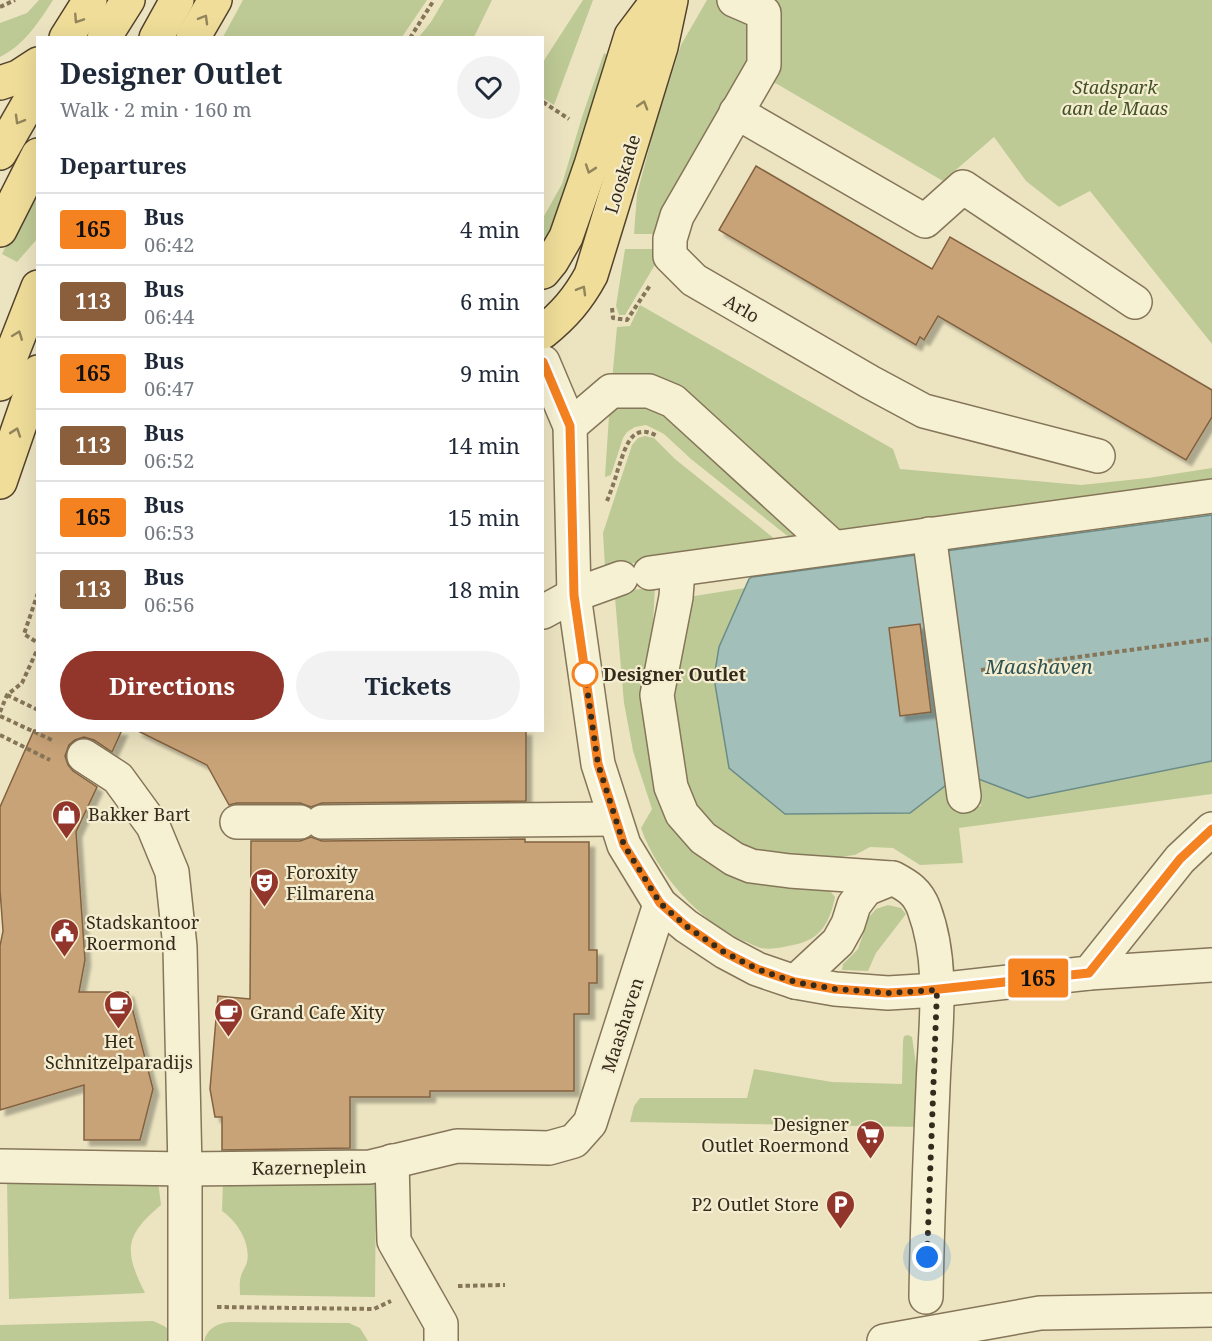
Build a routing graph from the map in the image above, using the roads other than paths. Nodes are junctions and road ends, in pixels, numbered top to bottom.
1 (90, 0) edge
2 (128, 0) edge
3 (177, 0) edge
4 (215, 0) edge
5 (658, 0) edge
6 (671, 0) edge
7 (734, 0) edge
8 (772, 7) edge
9 (67, 36) edge
10 (105, 36) edge
11 (157, 36) edge
12 (194, 36) edge
13 (36, 65) edge
14 (0, 82) edge
15 (36, 90) edge
16 (736, 112) junction
17 (0, 153) edge
18 (36, 158) edge
19 (0, 230) edge
20 (544, 271) edge
21 (36, 292) edge
22 (1136, 302) dead end
23 (544, 331) edge
24 (544, 364) edge
25 (36, 378) edge
26 (0, 384) edge
27 (570, 426) junction
28 (1098, 456) dead end
29 (0, 482) edge
30 (1212, 496) edge
31 (930, 541) junction
32 (833, 547) junction
33 (650, 574) junction
34 (574, 595) junction
35 (544, 611) edge
36 (84, 756) road end
37 (964, 796) dead end
38 (615, 819) junction
39 (237, 822) dead end
40 (1212, 829) edge
41 (893, 878) junction
42 (660, 903) junction
43 (1212, 965) edge
44 (1089, 973) junction
45 (795, 982) junction
46 (937, 990) junction
47 (574, 1141) joint
48 (393, 1161) junction
49 (0, 1166) edge
50 (185, 1169) junction
51 (926, 1298) dead end
52 (1212, 1310) edge
53 (185, 1341) edge
54 (441, 1341) edge
55 (884, 1341) edge

1 -> 9 main road
2 - 10 main road
3 - 11 main road
12 -> 4 main road
5 -> 20 main road, Looskade
23 -> 6 main road, Looskade
7 - 8 street
8 - 16 street
13 - 14 main road
15 -> 17 main road
16 - 22 street
16 - 28 street, Arlo
18 - 19 main road
26 -> 21 main road
24 - 27 street
29 -> 25 main road
27 - 32 street
27 - 34 street
30 - 31 street
31 - 32 street
31 - 37 street
32 - 33 street
33 - 34 street
33 - 41 street
34 - 35 street
34 - 38 street
36 - 50 street
38 - 39 street
38 - 42 street
40 - 44 street
41 - 45 street
41 - 46 street
42 - 45 street
42 - 47 street, Maashaven
43 - 44 street
44 - 46 street
45 - 46 street
46 - 51 street
47 - 48 street, Kazerneplein
48 - 50 street, Kazerneplein
48 - 54 street
49 - 50 street, Kazerneplein
50 - 53 street
52 - 55 street

